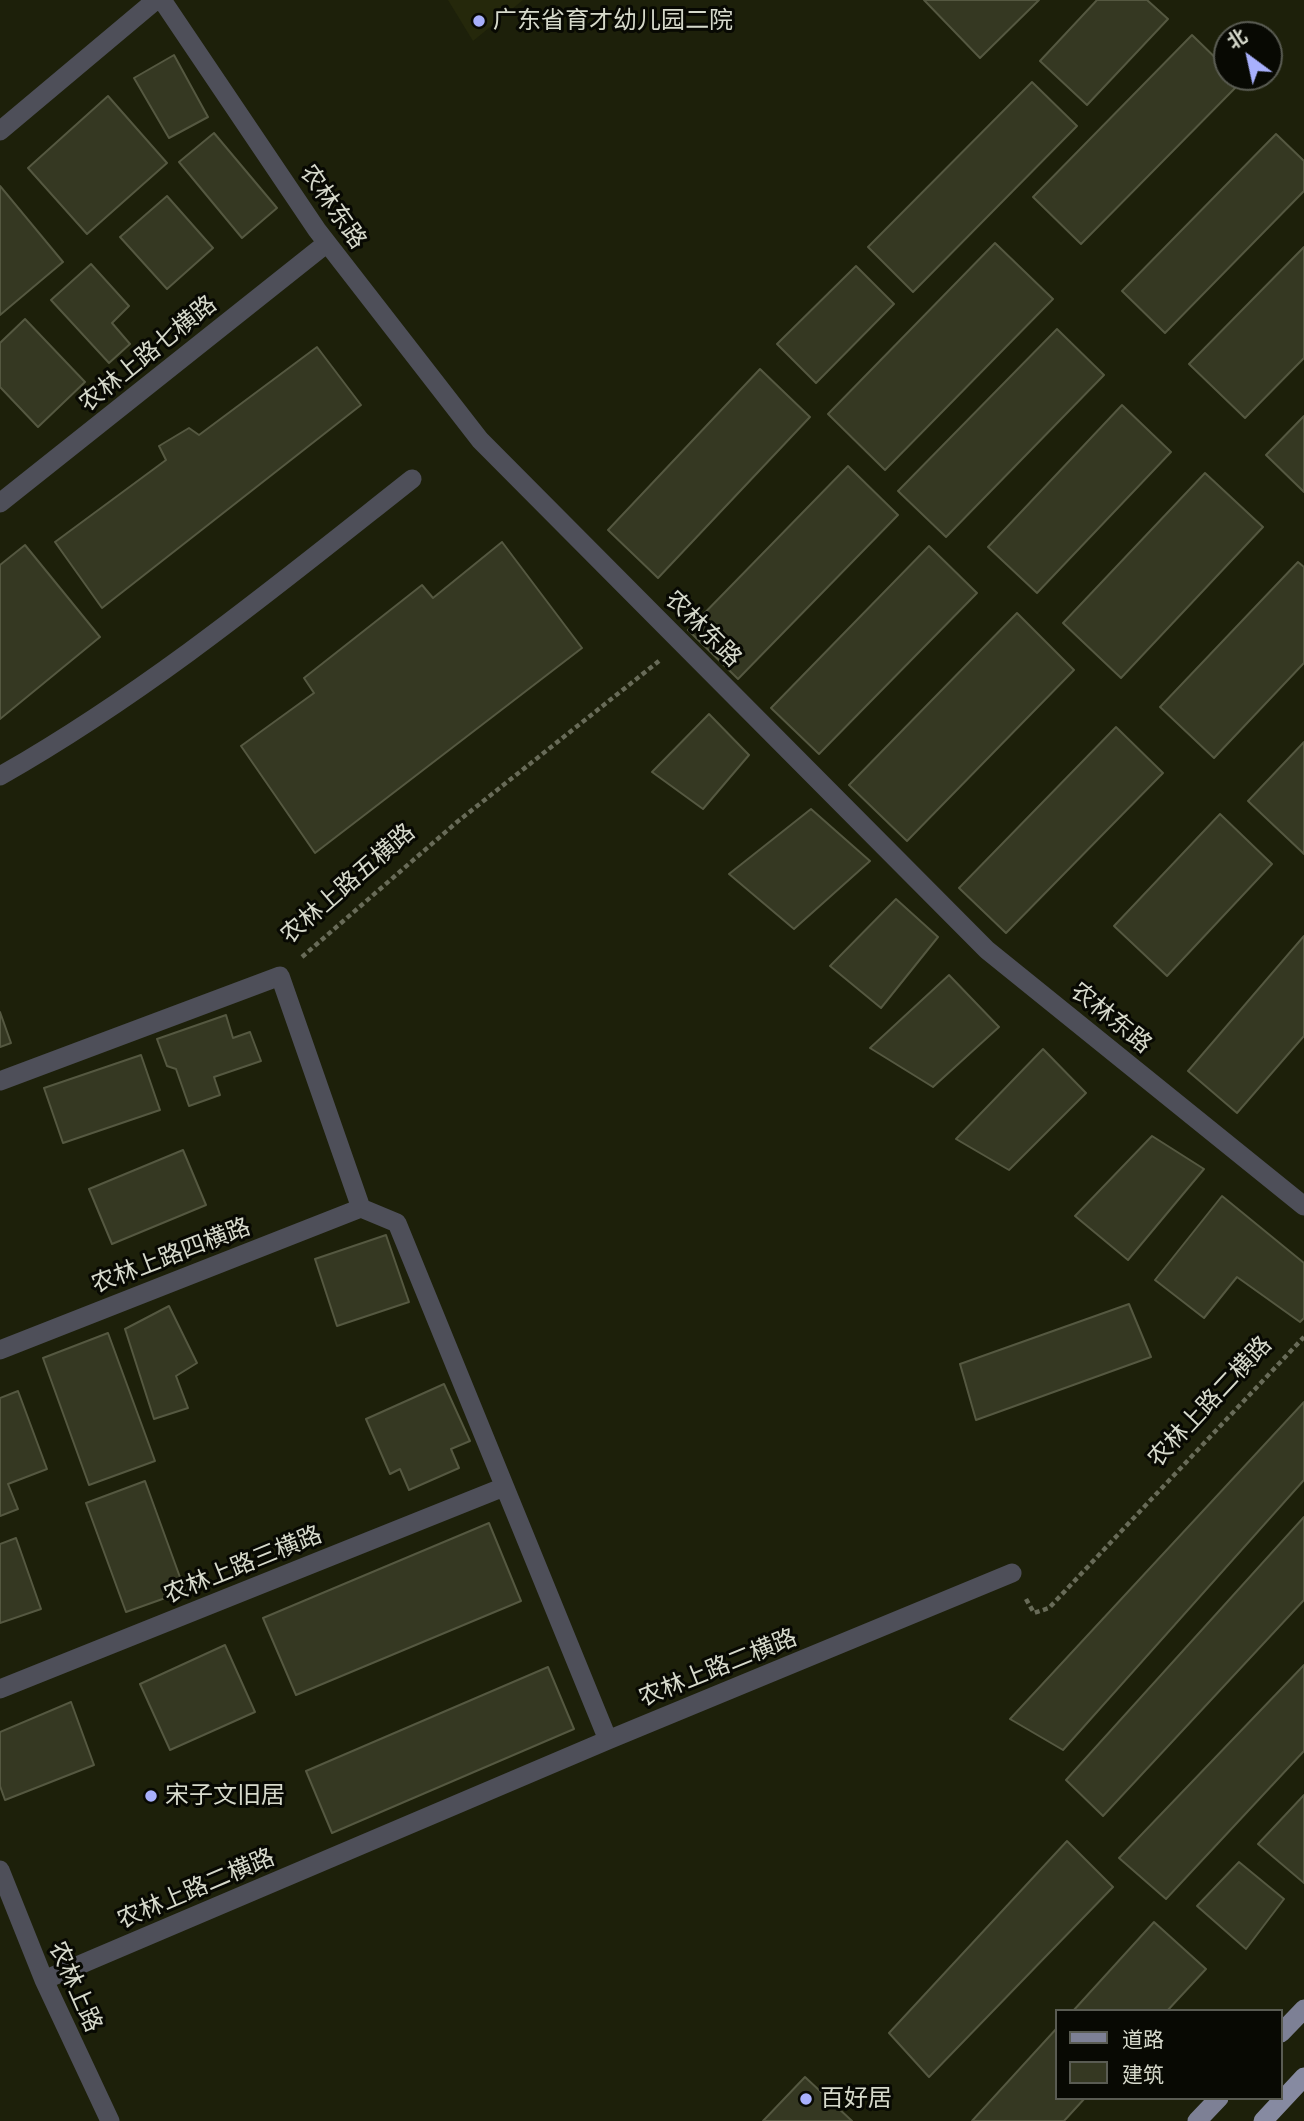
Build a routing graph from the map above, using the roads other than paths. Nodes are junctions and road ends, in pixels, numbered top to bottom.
1 (156, 0) edge
2 (162, 0) edge
3 (0, 131) edge
4 (327, 243) junction
5 (412, 479) dead end
6 (0, 503) edge
7 (0, 776) edge
8 (0, 1081) edge
9 (1304, 1206) edge
10 (361, 1208) junction
11 (0, 1350) edge
12 (505, 1487) junction
13 (1012, 1573) road end
14 (0, 1689) edge
15 (608, 1740) junction
16 (0, 1870) edge
17 (44, 1980) junction
18 (1304, 2009) edge
19 (1283, 2031) edge
20 (1304, 2077) edge
21 (1217, 2100) edge
22 (1283, 2100) edge
23 (1283, 2100) edge
24 (110, 2121) edge
25 (1197, 2121) edge
26 (1263, 2121) edge

1 - 3 street
2 - 4 street, 农林东路
4 - 6 street, 农林上路七横路
4 - 9 street, 农林东路
5 - 7 street
8 - 10 street, 农林上路五横路
10 - 11 street, 农林上路四横路
10 - 12 street
12 - 14 street, 农林上路三横路
12 - 15 street
13 - 15 street, 农林上路二横路
15 - 17 street, 农林上路二横路
16 - 17 street, 农林上路
17 - 24 street, 农林上路
18 - 19 main road
20 - 22 highway
21 - 25 main road
23 - 26 highway

